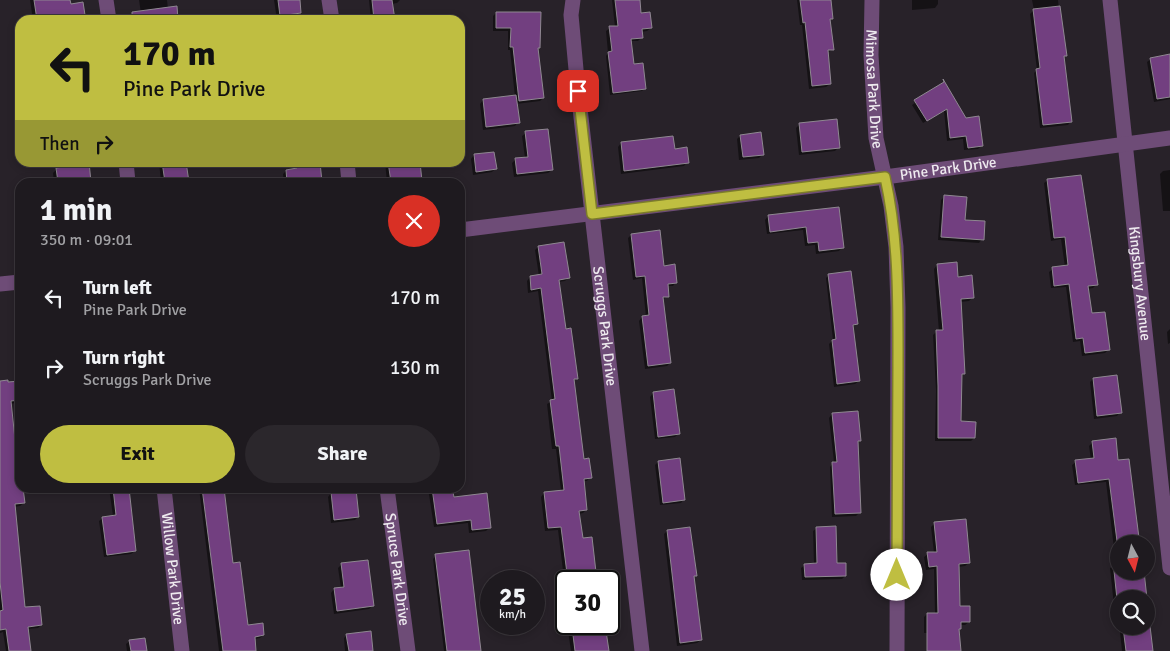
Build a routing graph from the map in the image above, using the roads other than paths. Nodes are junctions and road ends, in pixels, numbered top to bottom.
1 (106, 0) edge
2 (329, 0) edge
3 (573, 0) edge
4 (872, 0) edge
5 (1110, 0) edge
6 (108, 15) edge
7 (331, 15) edge
8 (1170, 138) edge
9 (1126, 144) junction
10 (885, 177) junction
11 (592, 214) junction
12 (465, 229) edge
13 (15, 282) edge
14 (0, 284) edge
15 (165, 493) edge
16 (388, 493) edge
17 (1170, 568) edge
18 (182, 651) edge
19 (408, 651) edge
20 (642, 651) edge
21 (897, 651) edge

1 - 6 street
2 - 7 street
3 - 11 street, Scruggs Park Drive
4 - 10 street, Mimosa Park Drive
5 - 9 street, Kingsbury Avenue
8 - 9 street, Pine Park Drive
9 - 10 street, Pine Park Drive
9 - 17 street, Kingsbury Avenue
10 - 11 street, Pine Park Drive
10 - 21 street, Mimosa Park Drive
11 - 12 street, Pine Park Drive
11 - 20 street, Scruggs Park Drive
13 - 14 street
15 - 18 street, Willow Park Drive
16 - 19 street, Spruce Park Drive

